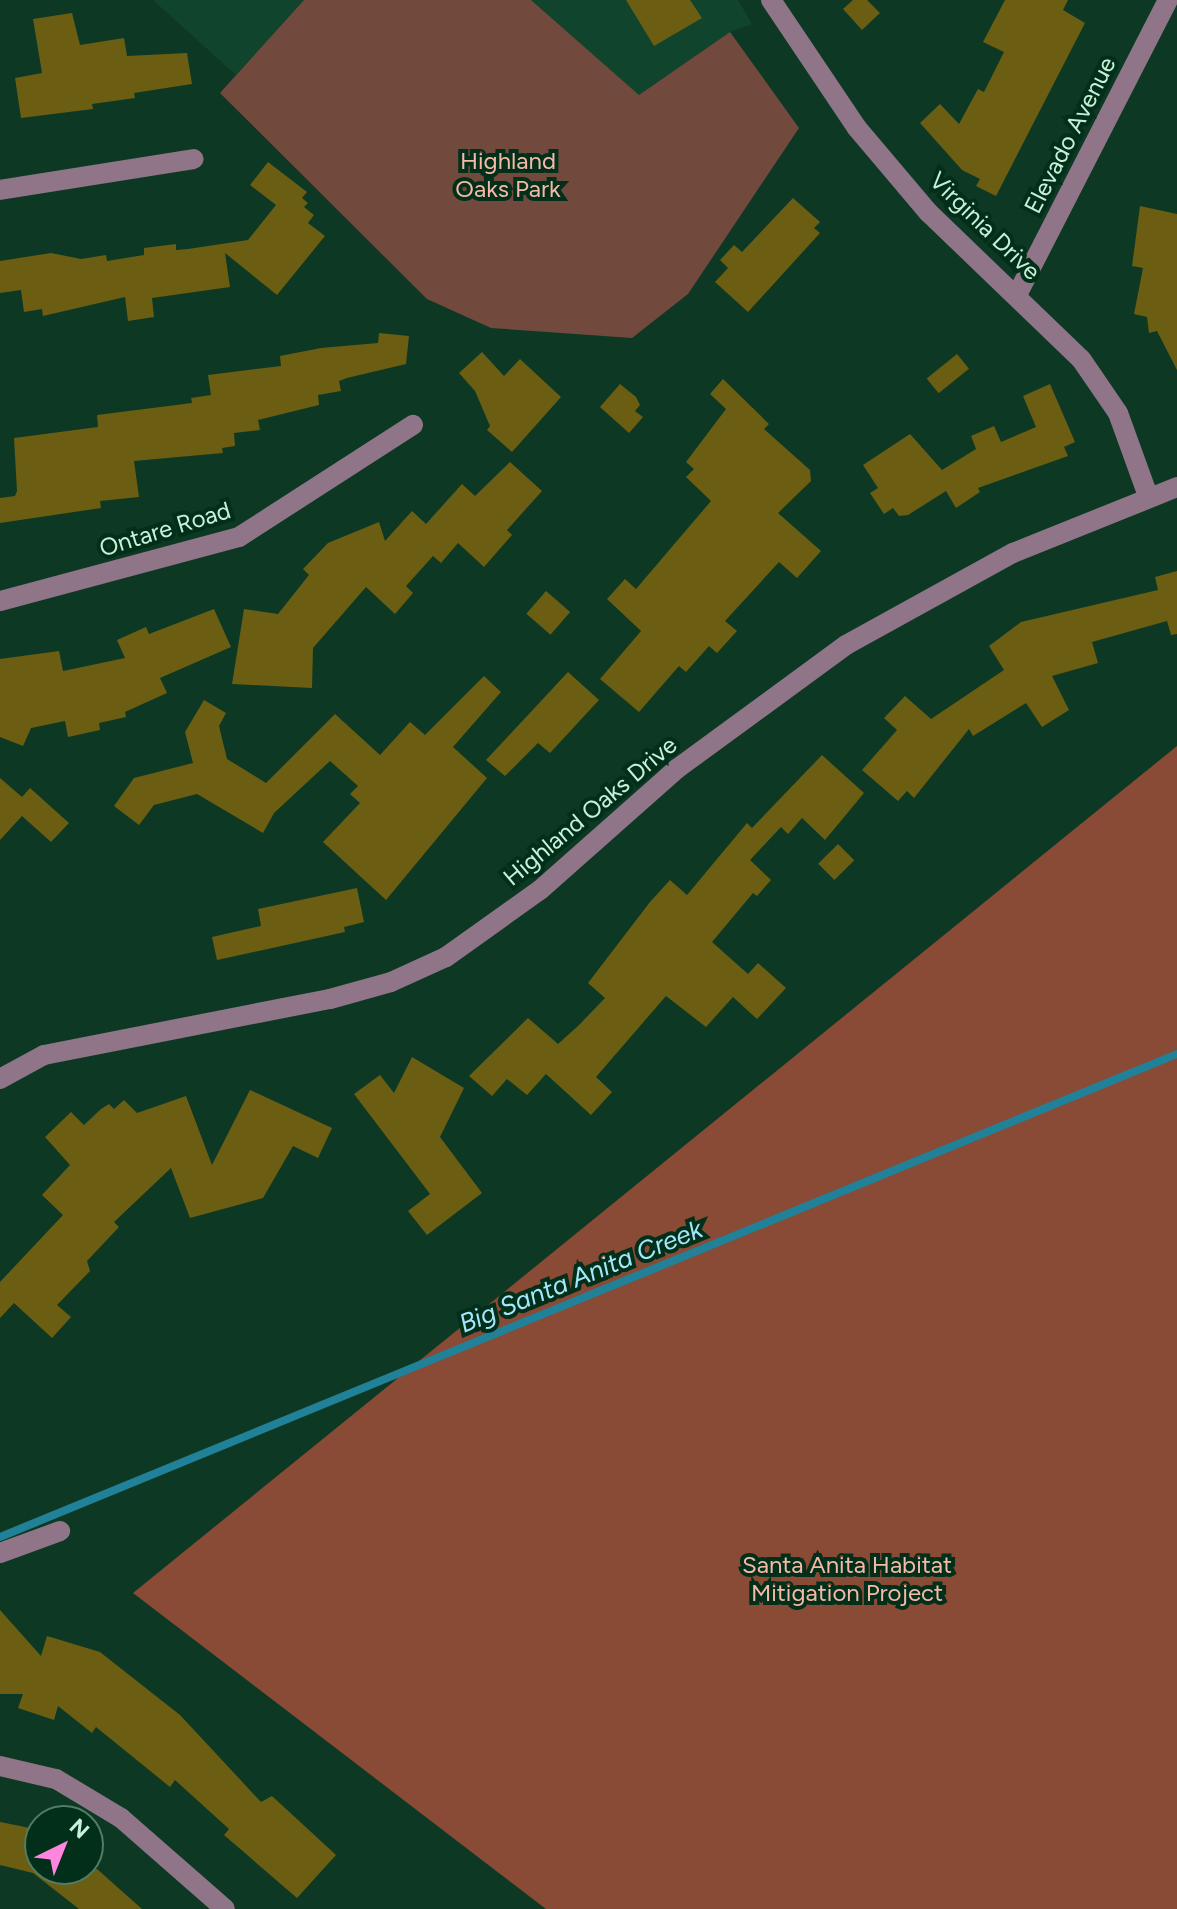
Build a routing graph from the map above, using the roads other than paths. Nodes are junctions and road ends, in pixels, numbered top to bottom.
1 (771, 0) edge
2 (1168, 0) edge
3 (194, 159) dead end
4 (0, 190) edge
5 (1018, 293) junction
6 (413, 425) dead end
7 (1177, 487) edge
8 (1148, 496) junction
9 (0, 601) edge
10 (0, 1079) edge
11 (60, 1531) dead end
12 (0, 1553) edge
13 (0, 1766) edge
14 (225, 1909) edge

1 - 5 street, Virginia Drive
2 - 5 street, Elevado Avenue
3 - 4 street
5 - 8 street, Virginia Drive
6 - 9 street, Ontare Road
7 - 8 street, Highland Oaks Drive
8 - 10 street, Highland Oaks Drive
11 - 12 street
13 - 14 street

